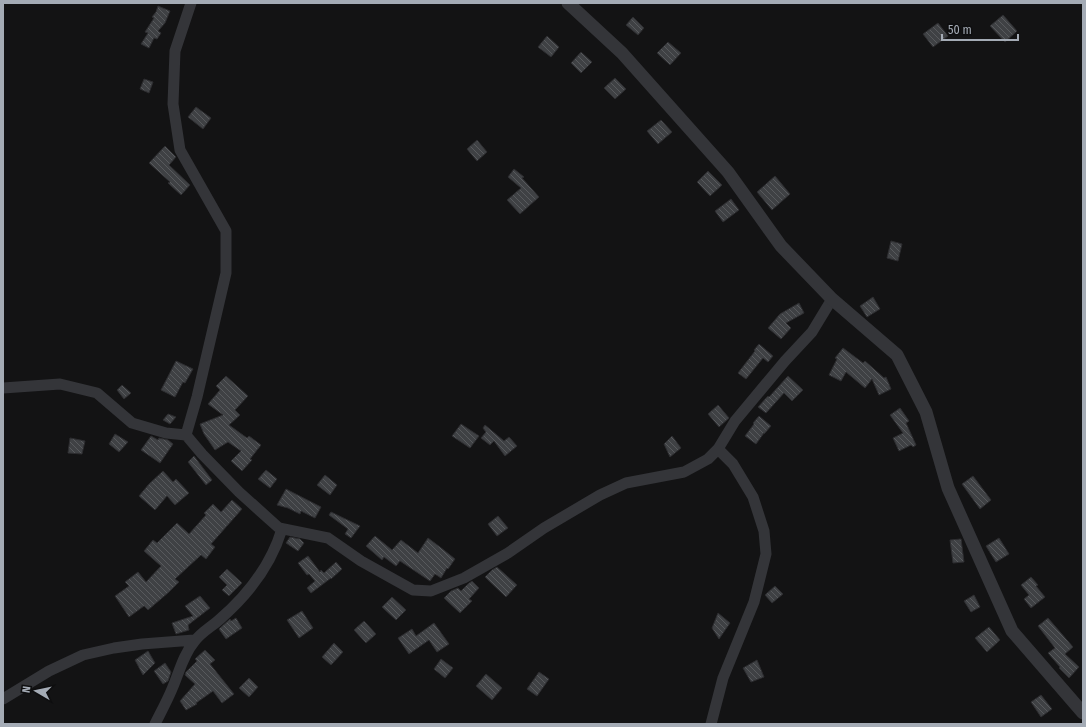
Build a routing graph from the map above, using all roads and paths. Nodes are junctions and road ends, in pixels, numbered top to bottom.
1 (191, 3) edge
2 (568, 3) edge
3 (832, 299) junction
4 (3, 388) edge
5 (186, 435) junction
6 (718, 449) junction
7 (282, 529) junction
8 (194, 640) junction
9 (3, 699) edge
10 (1083, 714) edge
11 (155, 724) edge
12 (711, 724) edge

1 - 5 street
2 - 3 street
3 - 6 street
3 - 10 street
4 - 5 street
5 - 7 street
6 - 7 street
6 - 12 street
7 - 8 street
8 - 9 street
8 - 11 street

